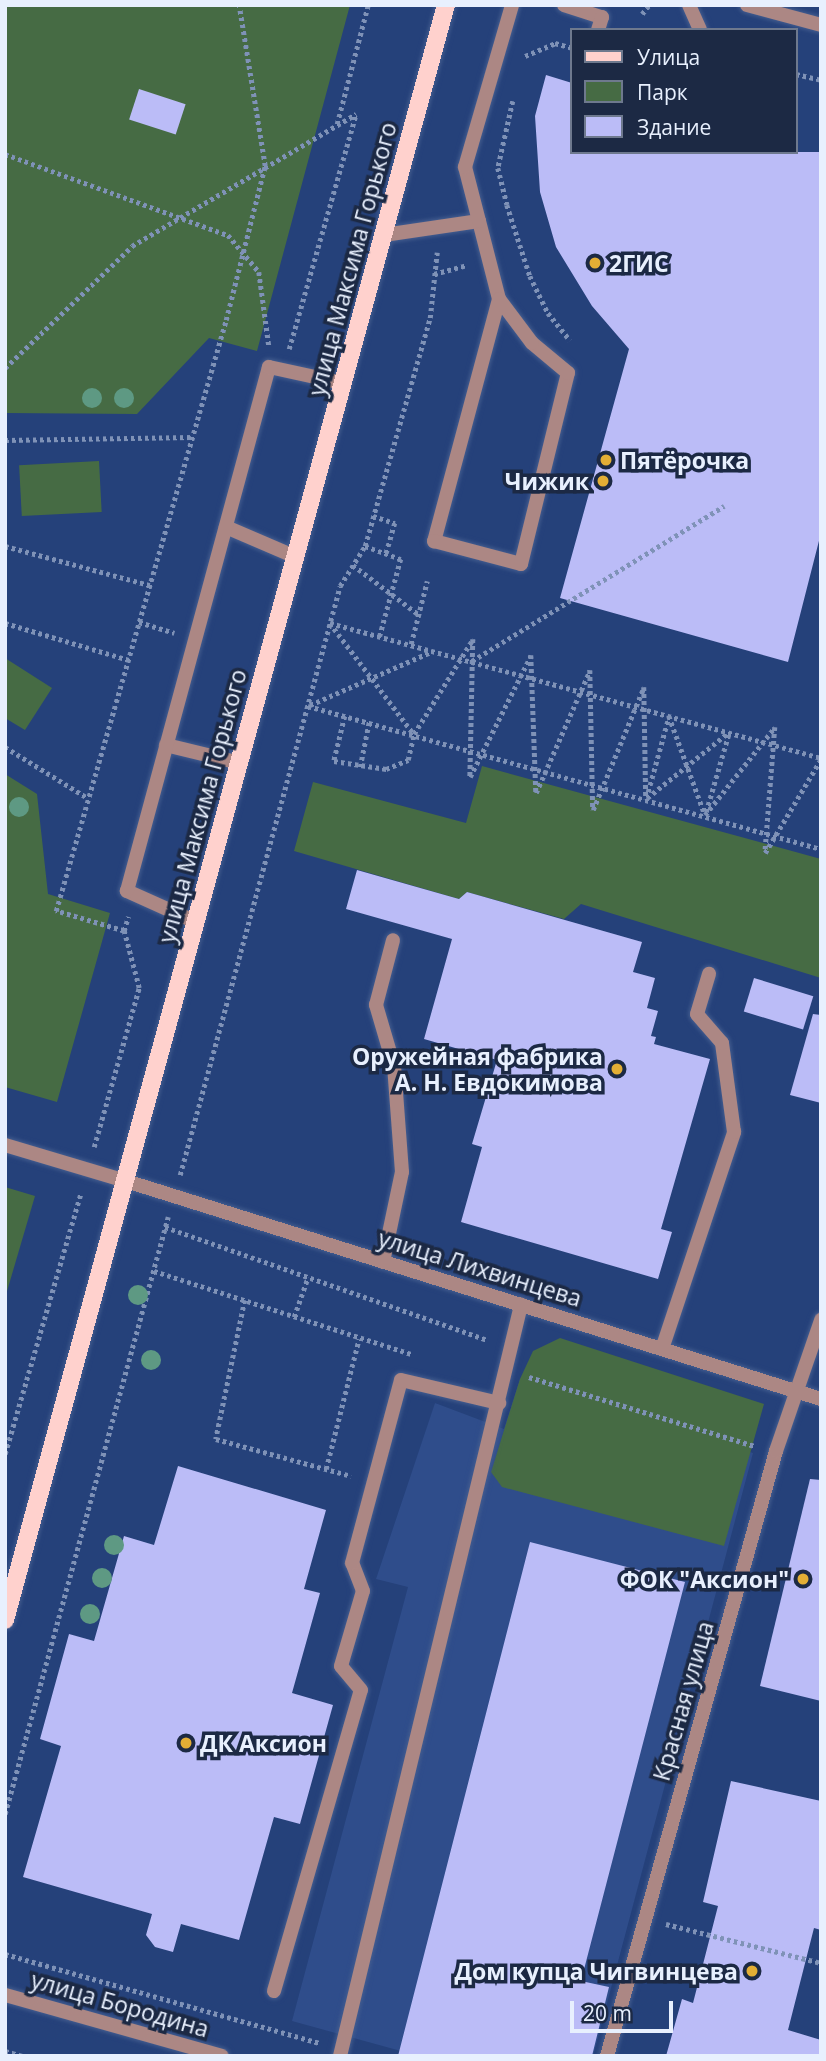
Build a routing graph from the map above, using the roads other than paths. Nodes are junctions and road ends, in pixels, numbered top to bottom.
1 (446, 5) edge
2 (512, 5) edge
3 (564, 5) edge
4 (689, 5) edge
5 (747, 5) edge
6 (821, 25) edge
7 (599, 28) edge
8 (699, 28) edge
9 (479, 221) junction
10 (384, 235) junction
11 (499, 299) junction
12 (343, 383) junction
13 (226, 527) junction
14 (296, 557) junction
15 (166, 746) junction
16 (240, 763) junction
17 (197, 922) junction
18 (393, 940) dead end
19 (709, 974) dead end
20 (5, 1144) edge
21 (126, 1181) junction
22 (383, 1262) junction
23 (521, 1305) junction
24 (821, 1320) edge
25 (662, 1349) junction
26 (800, 1392) junction
27 (821, 1399) edge
28 (499, 1403) junction
29 (5, 1620) edge
30 (274, 1991) dead end
31 (5, 1995) edge
32 (341, 2053) edge
33 (222, 2056) edge
34 (607, 2056) edge

1 - 10 main road, улица Максима Горького
2 - 9 street
3 - 7 street
4 - 8 street
5 - 6 street
9 - 10 street
9 - 11 street
10 - 12 main road, улица Максима Горького
11 - 11 street
12 - 13 street
12 - 14 main road, улица Максима Горького
13 - 14 street
13 - 15 street
14 - 16 main road, улица Максима Горького
15 - 16 street
15 - 17 street
16 - 17 main road, улица Максима Горького
17 - 21 main road, улица Максима Горького
18 - 22 street
19 - 25 street
20 - 21 street, улица Лихвинцева
21 - 22 street, улица Лихвинцева
21 - 29 main road, улица Максима Горького
22 - 23 street, улица Лихвинцева
23 - 25 street, улица Лихвинцева
23 - 28 street
24 - 26 street, Красная улица
25 - 26 street, улица Лихвинцева
26 - 27 street, улица Лихвинцева
26 - 34 street, Красная улица
28 - 30 street
28 - 32 street
31 - 33 street, улица Бородина

